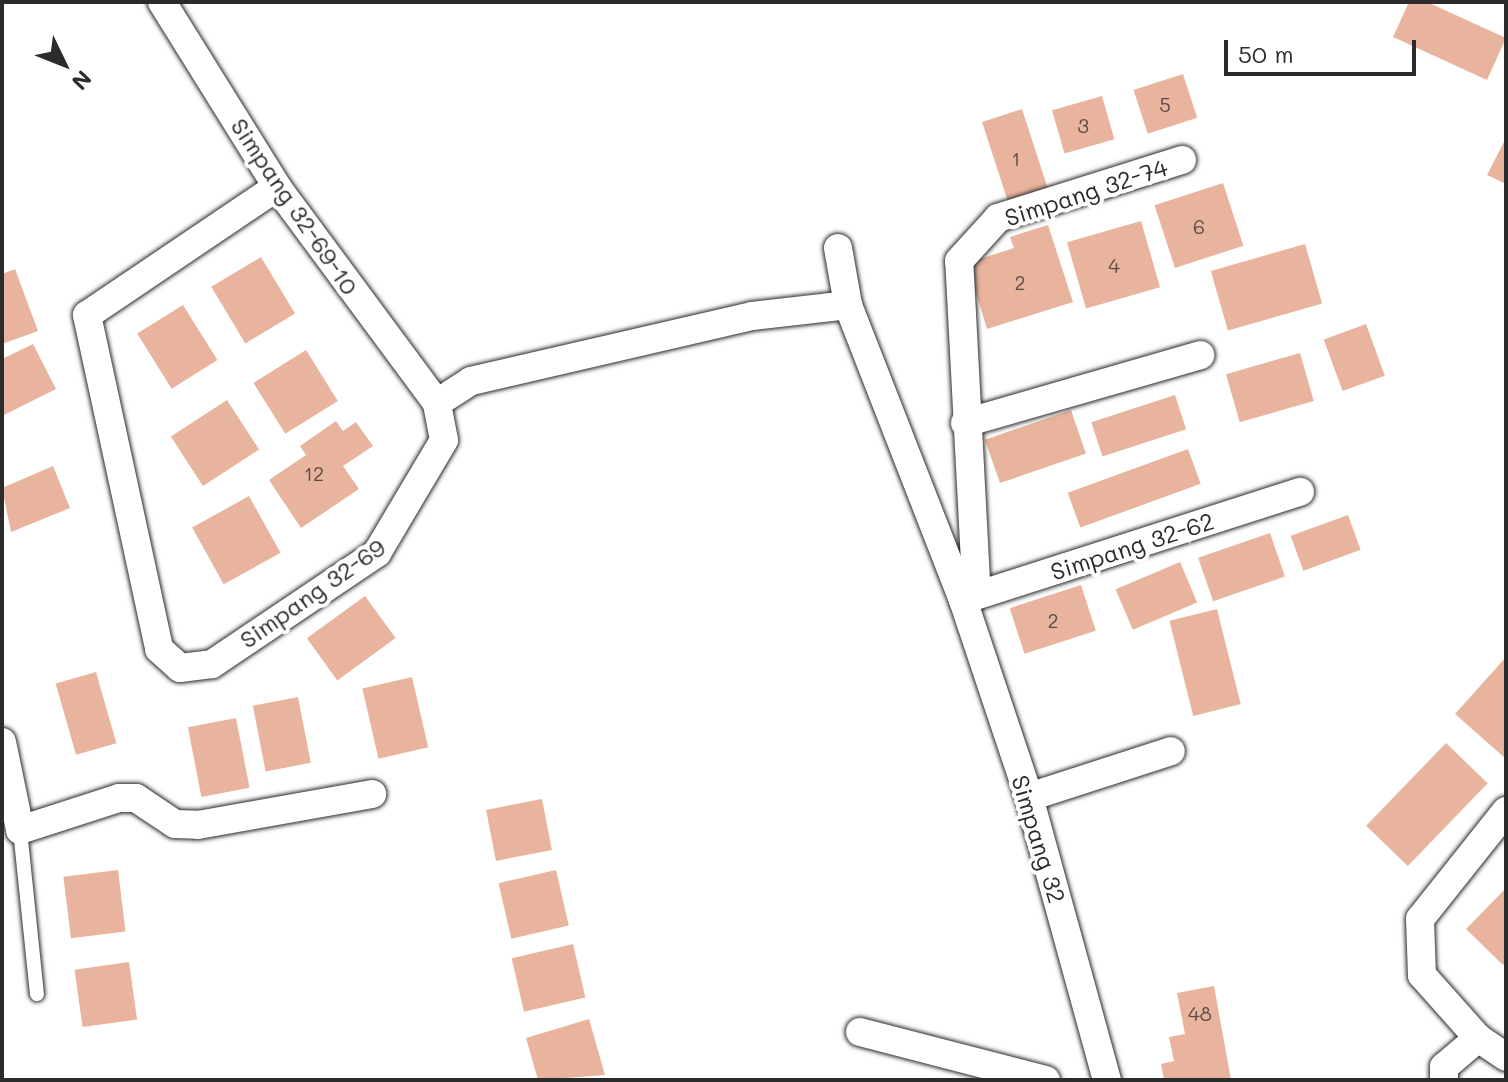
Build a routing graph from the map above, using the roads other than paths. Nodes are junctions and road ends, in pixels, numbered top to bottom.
1 (162, 2) edge
2 (1182, 160) dead end
3 (277, 187) junction
4 (838, 248) dead end
5 (848, 305) junction
6 (1200, 355) dead end
7 (437, 403) junction
8 (965, 423) junction
9 (1300, 492) dead end
10 (963, 600) junction
11 (2, 742) edge
12 (1171, 751) dead end
13 (372, 794) dead end
14 (1029, 797) junction
15 (1506, 811) edge
16 (20, 830) junction
17 (37, 994) dead end
18 (860, 1032) dead end
19 (1478, 1038) junction
20 (1506, 1057) edge
21 (1046, 1080) edge
22 (1107, 1080) edge
23 (1444, 1080) edge

1 - 3 street, Simpang 32-69-10
2 - 8 street, Simpang 32-74
3 - 7 street, Simpang 32-69-10
3 - 7 street, Simpang 32-69
4 - 5 street, Simpang 32
5 - 7 street
5 - 10 street, Simpang 32
6 - 8 street
8 - 10 street
9 - 10 street, Simpang 32-62
10 - 14 street, Simpang 32
11 - 16 street
12 - 14 street
13 - 16 street
14 - 22 street, Simpang 32
15 - 19 street
16 - 17 lane
18 - 21 street
19 - 20 street
19 - 23 street

